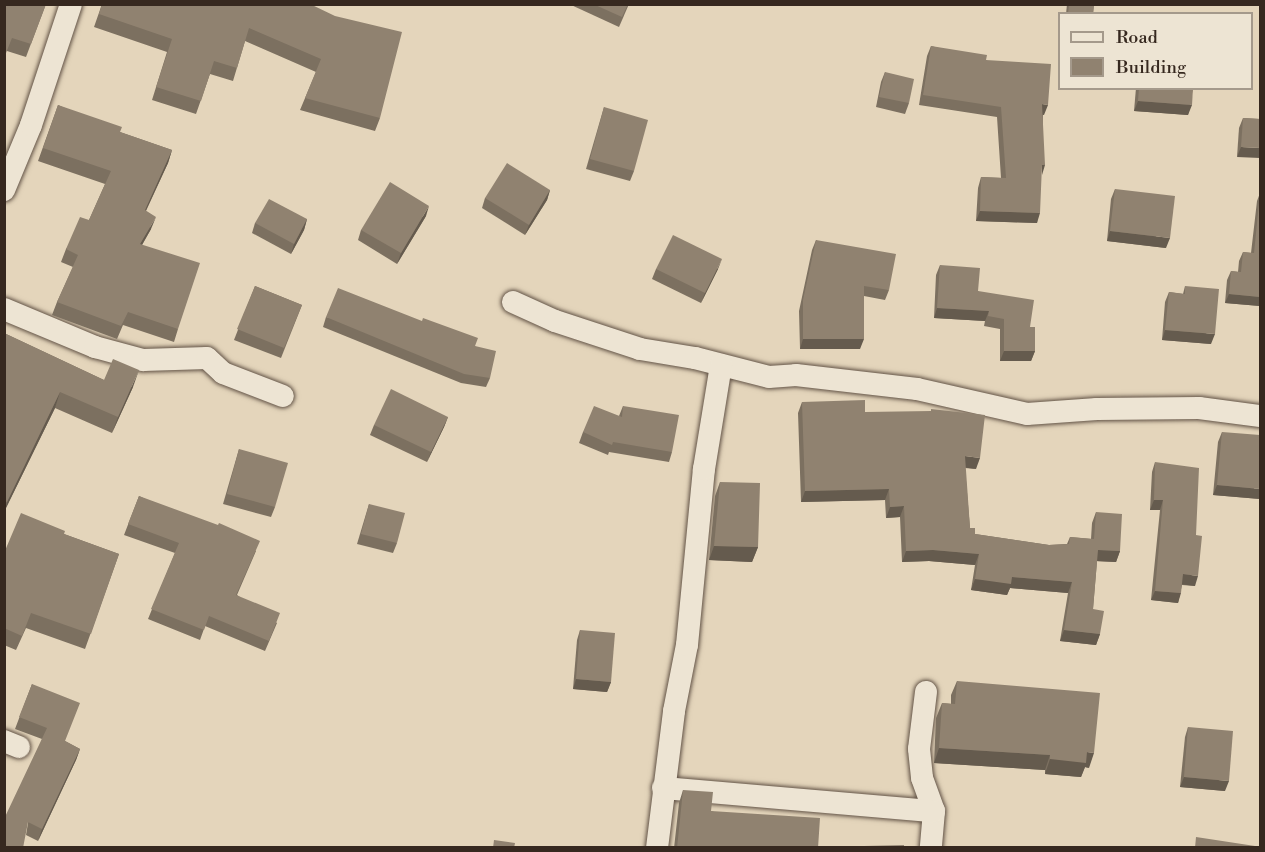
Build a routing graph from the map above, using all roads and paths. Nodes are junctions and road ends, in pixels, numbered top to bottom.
1 (71, 4) edge
2 (4, 190) edge
3 (513, 302) dead end
4 (4, 309) edge
5 (721, 365) junction
6 (283, 396) dead end
7 (1260, 416) edge
8 (926, 692) dead end
9 (663, 788) junction
10 (934, 810) junction
11 (657, 848) edge
12 (931, 848) edge

1 - 2 street
3 - 5 street
4 - 6 street
5 - 7 street
5 - 9 street
8 - 10 street
9 - 10 street
9 - 11 street
10 - 12 street

